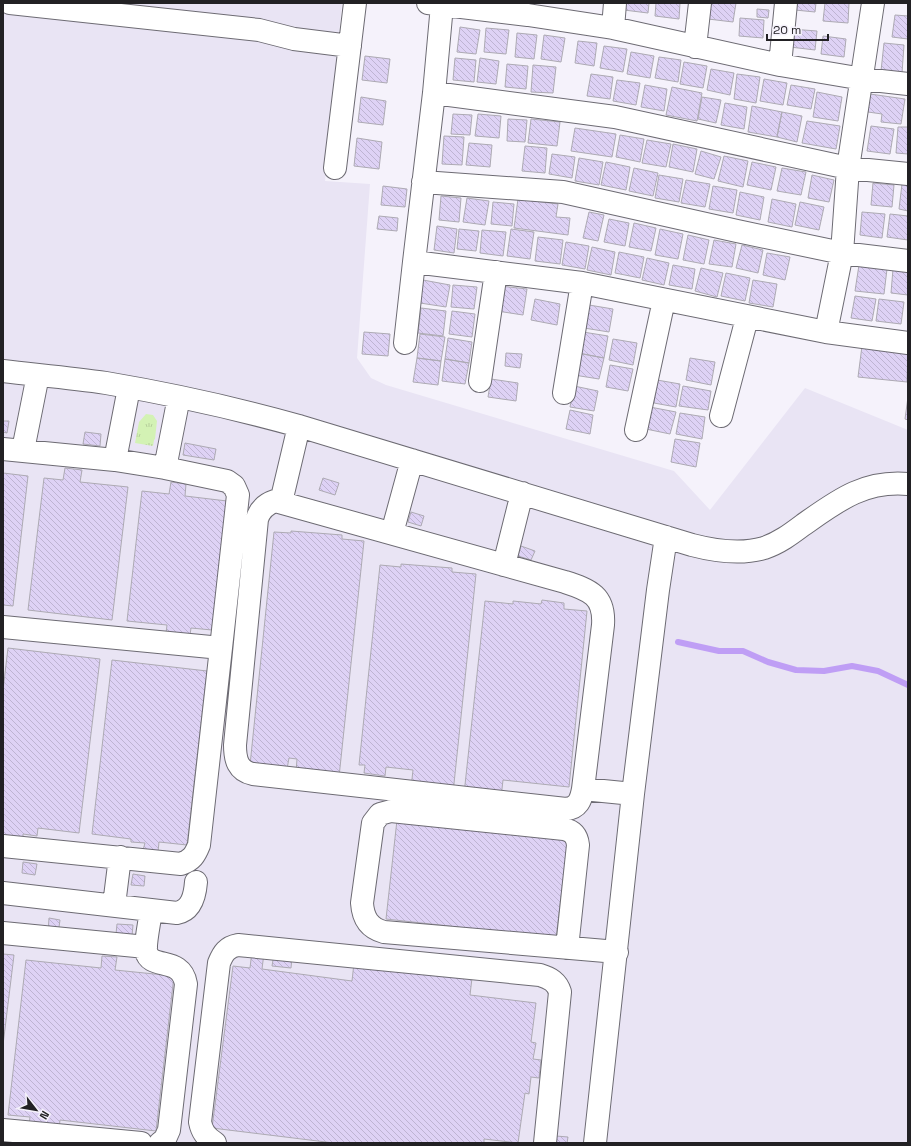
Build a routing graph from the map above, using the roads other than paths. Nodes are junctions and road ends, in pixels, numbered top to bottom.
1 (10, 3) edge
2 (355, 3) edge
3 (615, 3) edge
4 (700, 3) edge
5 (786, 3) edge
6 (873, 3) edge
7 (435, 4) edge
8 (528, 9) edge
9 (613, 28) junction
10 (350, 46) junction
11 (695, 47) junction
12 (780, 65) junction
13 (862, 79) junction
14 (908, 84) edge
15 (434, 93) junction
16 (335, 168) dead end
17 (848, 168) junction
18 (908, 174) edge
19 (423, 182) junction
20 (842, 253) junction
21 (908, 260) edge
22 (414, 262) junction
23 (496, 272) junction
24 (582, 283) junction
25 (664, 300) junction
26 (747, 318) junction
27 (826, 332) junction
28 (405, 343) dead end
29 (908, 343) edge
30 (3, 371) edge
31 (38, 375) junction
32 (480, 381) dead end
33 (129, 388) junction
34 (564, 393) dead end
35 (179, 397) junction
36 (721, 416) dead end
37 (299, 426) junction
38 (636, 430) dead end
39 (13, 449) edge
40 (115, 460) junction
41 (412, 460) junction
42 (165, 468) junction
43 (908, 484) edge
44 (522, 493) junction
45 (281, 502) junction
46 (392, 533) junction
47 (666, 537) junction
48 (504, 565) junction
49 (3, 627) edge
50 (221, 648) junction
51 (583, 790) junction
52 (633, 794) junction
53 (3, 846) edge
54 (120, 857) junction
55 (196, 882) dead end
56 (3, 893) edge
57 (114, 905) junction
58 (151, 910) junction
59 (3, 933) edge
60 (146, 947) junction
61 (567, 948) junction
62 (617, 952) junction
63 (3, 1130) edge
64 (141, 1143) edge
65 (160, 1143) edge
66 (215, 1143) edge
67 (545, 1143) edge
68 (595, 1143) edge

1 - 10 street
2 - 10 street
3 - 9 street
4 - 11 street
5 - 12 street
6 - 13 street
7 - 8 street
7 - 15 street
8 - 9 street
9 - 11 street
10 - 16 street
11 - 12 street
12 - 13 street
13 - 14 street
13 - 17 street
15 - 17 street
15 - 19 street
17 - 18 street
17 - 20 street
19 - 20 street
19 - 22 street
20 - 21 street
20 - 27 street
22 - 23 street
22 - 28 street
23 - 24 street
23 - 32 street
24 - 25 street
24 - 34 street
25 - 26 street
25 - 38 street
26 - 27 street
26 - 36 street
27 - 29 street
30 - 31 street
31 - 33 street
31 - 39 street
33 - 35 street
33 - 40 street
35 - 37 street
35 - 42 street
37 - 41 street
37 - 45 street
39 - 40 street
40 - 42 street
41 - 44 street
41 - 46 street
42 - 50 street
43 - 47 street
44 - 47 street
44 - 48 street
45 - 46 street
45 - 51 street
46 - 48 street
47 - 52 street
48 - 51 street
49 - 50 street
50 - 54 street
51 - 52 street
52 - 62 street
53 - 54 street
54 - 57 street
55 - 58 street
56 - 57 street
57 - 58 street
58 - 60 street
59 - 60 street
60 - 65 street
61 - 61 street
61 - 62 street
62 - 68 street
63 - 64 street
66 - 67 street

